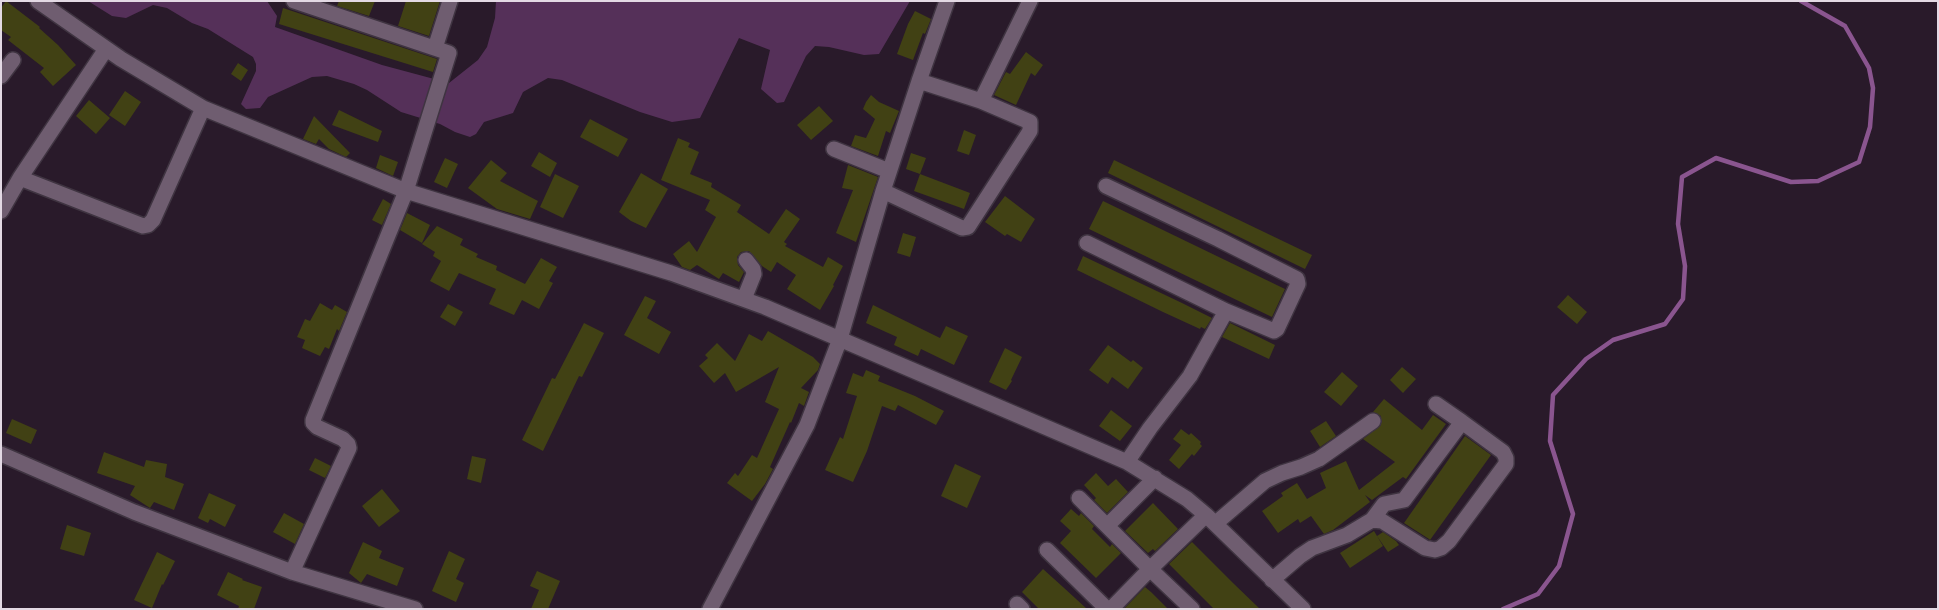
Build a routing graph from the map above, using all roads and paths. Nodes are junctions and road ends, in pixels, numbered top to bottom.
1 (38, 1) edge
2 (294, 1) edge
3 (450, 1) edge
4 (947, 1) edge
5 (1030, 1) edge
6 (325, 6) edge
7 (435, 48) junction
8 (106, 49) junction
9 (13, 60) dead end
10 (1, 76) edge
11 (919, 81) junction
12 (981, 101) junction
13 (204, 108) junction
14 (834, 149) dead end
15 (889, 171) junction
16 (20, 178) junction
17 (1106, 186) dead end
18 (406, 191) junction
19 (883, 192) junction
20 (1, 211) edge
21 (1087, 243) dead end
22 (746, 260) dead end
23 (744, 299) junction
24 (1226, 311) junction
25 (840, 339) junction
26 (1436, 404) dead end
27 (1373, 421) dead end
28 (1462, 422) junction
29 (1, 454) edge
30 (1127, 462) junction
31 (1155, 478) junction
32 (1079, 498) dead end
33 (1211, 519) junction
34 (1377, 521) junction
35 (1107, 526) junction
36 (1047, 550) dead end
37 (1150, 569) junction
38 (292, 572) junction
39 (1272, 580) junction
40 (415, 609) edge
41 (710, 609) edge
42 (1107, 609) edge
43 (1111, 609) edge
44 (1192, 609) edge
45 (1303, 609) edge

1 - 8 street
2 - 6 street
3 - 7 street
4 - 11 street
5 - 12 street
6 - 7 street
7 - 18 street
8 - 13 street
8 - 16 street
9 - 10 street
11 - 12 street
11 - 15 street
12 - 19 street
13 - 16 street
13 - 18 street
14 - 15 street
15 - 19 street
16 - 20 street
17 - 24 street
18 - 23 street
18 - 38 street
19 - 25 street
21 - 24 street
22 - 23 street
23 - 25 street
24 - 30 street
25 - 30 street
25 - 41 street
26 - 28 street
27 - 33 street
28 - 34 street
28 - 34 street
29 - 38 street
30 - 31 street
31 - 33 street
31 - 35 street
32 - 35 street
33 - 37 street
33 - 39 street
34 - 39 street
35 - 37 street
36 - 42 street
37 - 43 street
37 - 44 street
38 - 40 street
39 - 45 street

